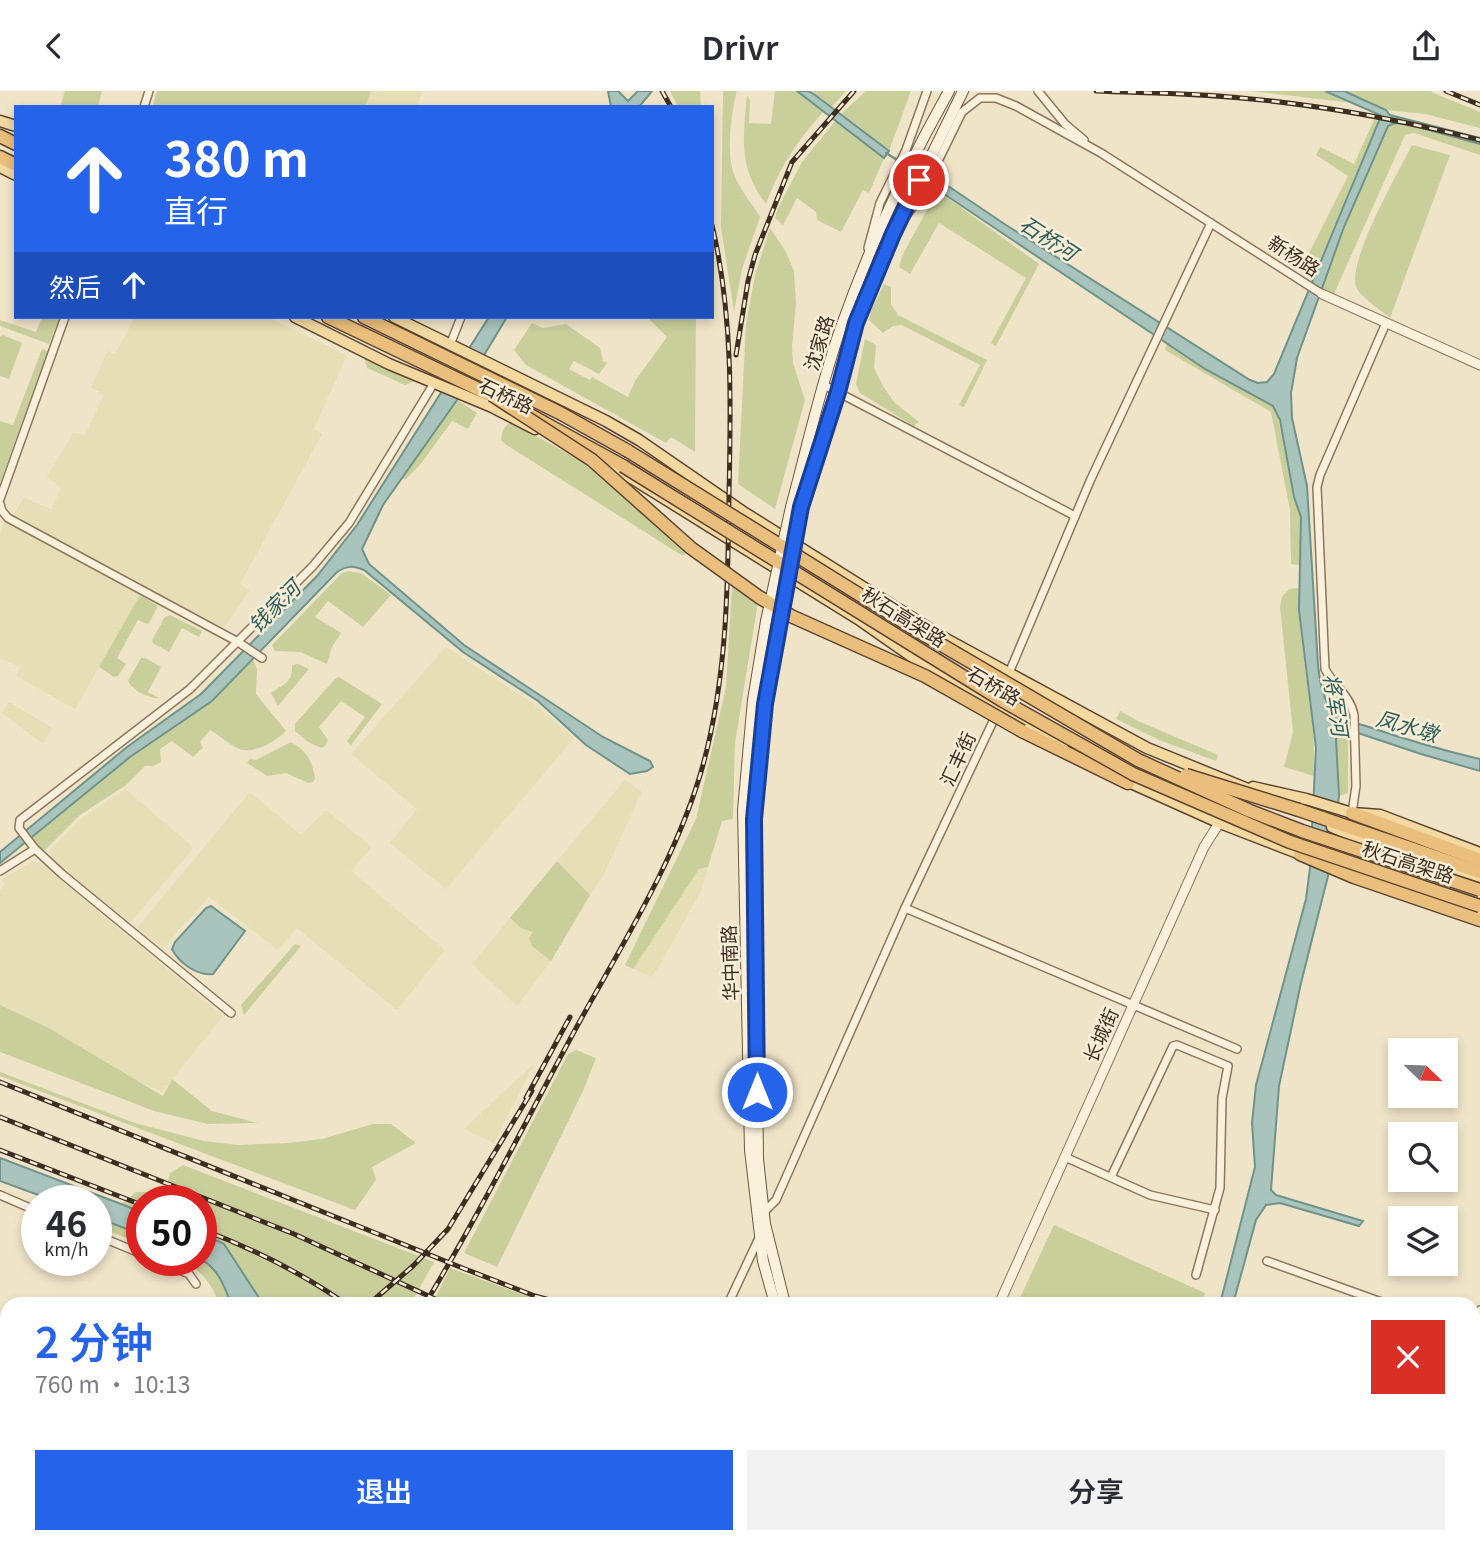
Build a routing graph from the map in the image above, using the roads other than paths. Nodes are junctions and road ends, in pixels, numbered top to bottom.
1 (927, 91) edge
2 (949, 91) edge
3 (963, 91) edge
4 (1038, 91) edge
5 (1101, 153) junction
6 (925, 177) junction
7 (1211, 223) junction
8 (861, 273) junction
9 (1322, 295) joint
10 (64, 319) edge
11 (299, 319) edge
12 (332, 319) edge
13 (368, 319) edge
14 (398, 319) edge
15 (461, 319) edge
16 (1386, 323) junction
17 (454, 347) junction
18 (1480, 365) edge
19 (436, 384) junction
20 (824, 385) junction
21 (838, 392) junction
22 (492, 395) junction
23 (0, 505) edge
24 (796, 507) junction
25 (1075, 516) junction
26 (766, 621) joint
27 (238, 642) junction
28 (262, 658) dead end
29 (1009, 673) junction
30 (999, 709) junction
31 (1139, 760) junction
32 (1128, 783) junction
33 (1243, 785) junction
34 (1351, 813) junction
35 (1220, 823) junction
36 (35, 849) junction
37 (1480, 853) edge
38 (1303, 856) joint
39 (1480, 860) edge
40 (1338, 868) junction
41 (0, 871) edge
42 (1480, 873) edge
43 (1480, 880) edge
44 (1480, 890) edge
45 (1480, 907) edge
46 (905, 908) junction
47 (1480, 913) edge
48 (1480, 920) edge
49 (1134, 1004) junction
50 (231, 1013) dead end
51 (1237, 1049) dead end
52 (1065, 1157) junction
53 (1111, 1178) junction
54 (0, 1195) edge
55 (21, 1204) edge
56 (1215, 1210) junction
57 (763, 1211) junction
58 (760, 1236) junction
59 (1267, 1261) dead end
60 (1196, 1275) dead end
61 (190, 1276) edge
62 (196, 1284) dead end
63 (731, 1297) edge
64 (773, 1297) edge
65 (783, 1297) edge
66 (1002, 1297) edge
67 (1367, 1297) edge

1 - 8 street
2 - 8 main road, 沈家路
3 - 6 main road, 沈家路
4 - 5 street
5 - 6 street
5 - 7 street, 新杨路
6 - 21 main road, 沈家路
7 - 9 street, 新杨路
7 - 25 street, 汇丰街
8 - 20 main road, 沈家路
9 - 16 street, 新杨路
10 - 23 street
11 - 19 main road, 石桥路
12 - 22 highway, 秋石高架路
13 - 31 highway, 秋石高架路, bridge
14 - 17 main road, 石桥路
15 - 17 street
16 - 18 street, 新杨路
16 - 34 street
17 - 29 main road, 石桥路
19 - 27 street
19 - 30 main road, 石桥路
20 - 21 street
20 - 24 main road, 沈家路
21 - 24 main road, 沈家路
21 - 25 street
22 - 32 highway, bridge
22 - 45 highway, 秋石高架路, bridge
23 - 27 street
24 - 26 main road, 沈家路, bridge
24 - 57 main road, 华中南路, bridge
25 - 29 street, 汇丰街
26 - 58 main road, 华中南路
27 - 28 street
27 - 36 street
29 - 30 street, 汇丰街
29 - 33 main road, 石桥路
30 - 32 main road, 石桥路
30 - 46 street, 汇丰街
31 - 42 highway, bridge
31 - 44 highway, 秋石高架路, bridge
32 - 35 main road, 石桥路
33 - 34 main road
33 - 35 street, 长城街
33 - 43 main road, 石桥路
34 - 37 main road
34 - 39 highway
35 - 38 main road, 石桥路
35 - 49 street, 长城街
36 - 41 street
36 - 50 street
38 - 40 highway
40 - 47 main road
40 - 48 highway
46 - 49 street
46 - 57 street, 汇丰街
49 - 51 street
49 - 52 street, 长城街
52 - 53 street
52 - 66 street, 长城街
53 - 56 street
53 - 56 street
54 - 55 street
56 - 60 street
57 - 58 street
57 - 65 main road, 华中南路
58 - 63 street
58 - 64 main road, 华中南路
59 - 67 street
61 - 62 street

